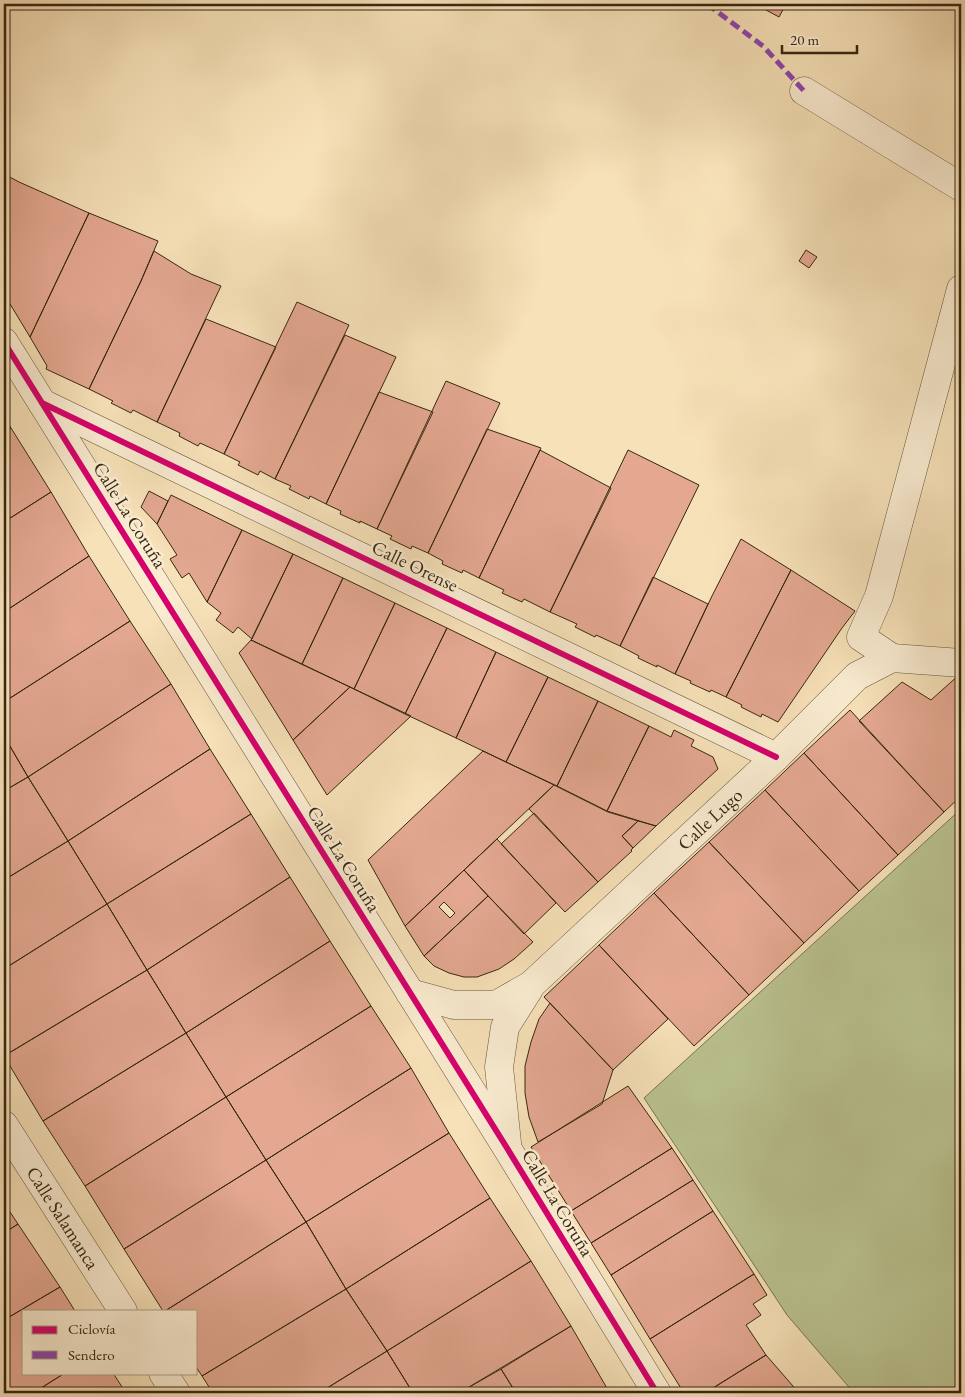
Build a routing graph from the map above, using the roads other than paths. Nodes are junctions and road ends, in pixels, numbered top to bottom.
1 (804, 92) dead end
2 (961, 187) edge
3 (961, 289) edge
4 (4, 342) edge
5 (42, 402) junction
6 (892, 658) junction
7 (961, 663) edge
8 (776, 756) junction
9 (531, 985) junction
10 (410, 993) junction
11 (4, 1125) edge
12 (507, 1148) junction
13 (122, 1310) edge
14 (164, 1374) edge
15 (176, 1393) edge
16 (657, 1393) edge

1 - 2 street
3 - 6 street
4 - 5 street, Calle La Coruña
5 - 8 street, Calle Orense
5 - 10 street, Calle La Coruña
6 - 7 street
6 - 8 street, Calle Lugo
8 - 9 street, Calle Lugo
9 - 10 street
9 - 12 street, Calle La Coruña
10 - 12 street, Calle La Coruña
11 - 13 street, Calle Salamanca
12 - 16 street, Calle La Coruña
14 - 15 street

